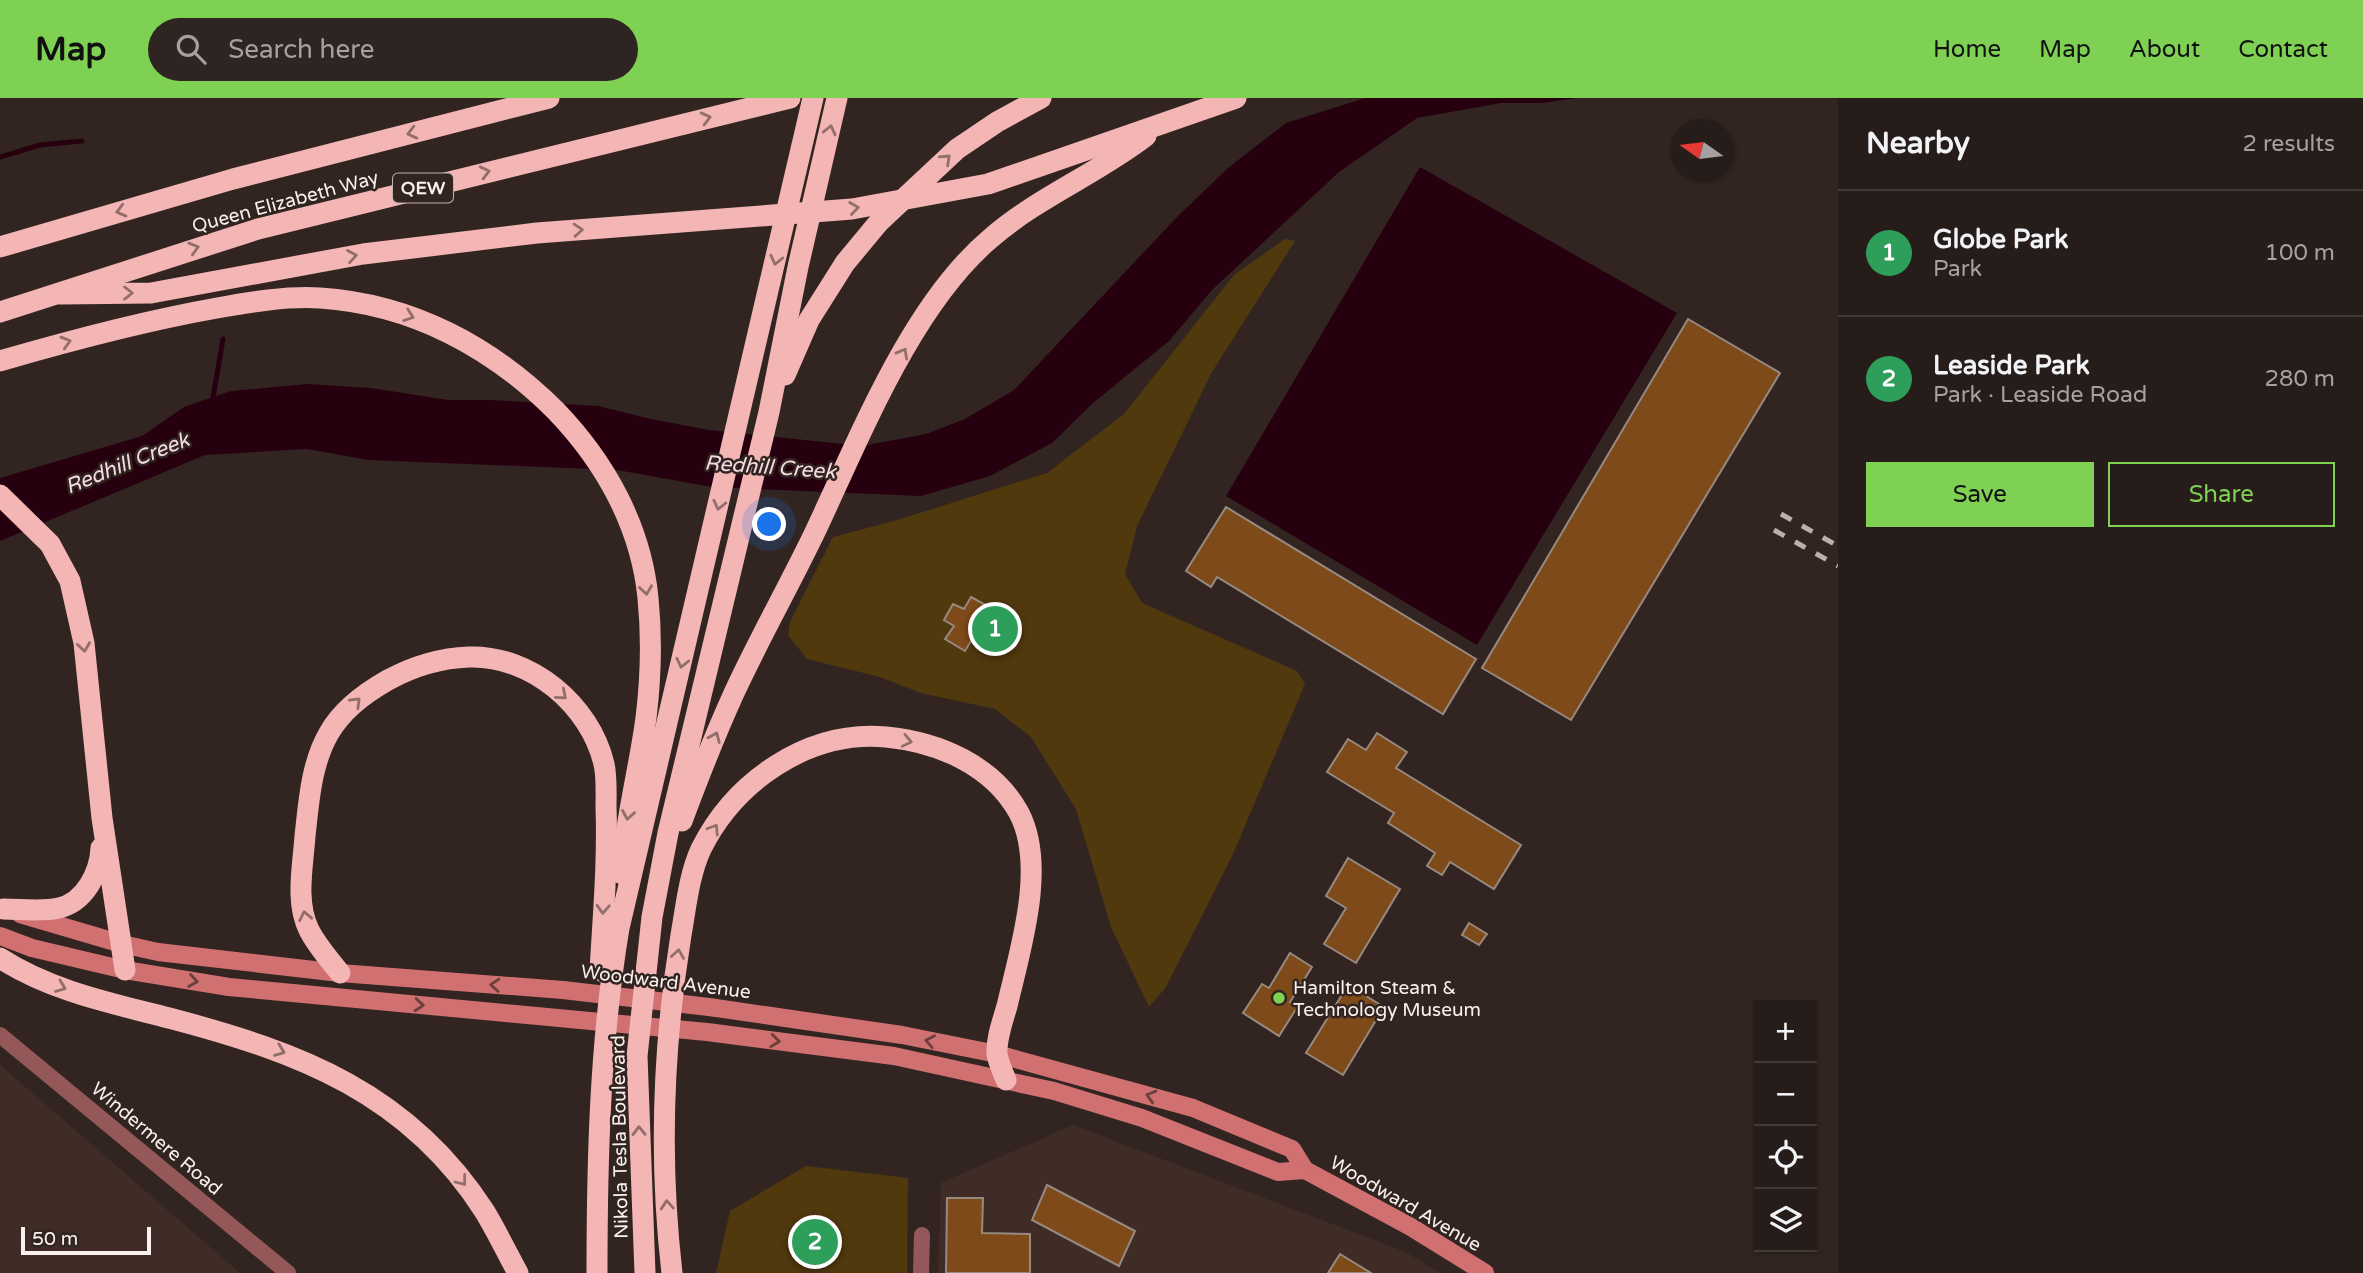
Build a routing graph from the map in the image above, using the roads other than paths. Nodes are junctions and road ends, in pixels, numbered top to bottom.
1 (549, 98) edge
2 (790, 98) edge
3 (813, 98) edge
4 (837, 98) edge
5 (1041, 98) edge
6 (1236, 98) edge
7 (1162, 125) junction
8 (0, 247) edge
9 (60, 293) junction
10 (0, 312) edge
11 (0, 360) edge
12 (769, 412) junction
13 (0, 495) edge
14 (102, 818) junction
15 (2, 909) edge
16 (652, 917) junction
17 (619, 928) junction
18 (0, 936) edge
19 (122, 944) junction
20 (0, 958) edge
21 (125, 970) junction
22 (340, 973) junction
23 (0, 1035) edge
24 (997, 1054) junction
25 (1006, 1080) junction
26 (1305, 1170) junction
27 (597, 1205) junction
28 (922, 1235) dead end
29 (288, 1273) edge
30 (518, 1273) edge
31 (597, 1273) edge
32 (645, 1273) edge
33 (672, 1273) edge
34 (921, 1273) edge
35 (1486, 1273) edge

1 -> 8 highway, Queen Elizabeth Way
9 -> 2 highway, Queen Elizabeth Way / QEW
3 -> 17 highway
12 -> 4 highway
12 -> 5 highway
6 - 7 highway
9 -> 7 highway
16 -> 7 highway
9 - 10 highway, Queen Elizabeth Way / QEW
11 -> 17 highway
12 - 16 highway
13 -> 14 highway
14 - 15 highway
14 - 19 highway
15 - 19 main road, Woodward Avenue
32 -> 16 highway, Nikola Tesla Boulevard
17 - 27 highway, Nikola Tesla Boulevard
18 - 21 main road, Woodward Avenue
19 - 21 highway
19 - 22 main road, Woodward Avenue
20 -> 30 highway
21 -> 25 main road, Woodward Avenue
24 -> 22 main road, Woodward Avenue
22 -> 27 highway
23 - 29 street, Windermere Road
24 - 25 highway
26 -> 24 main road, Woodward Avenue
33 -> 24 highway
25 - 26 main road, Woodward Avenue
26 - 35 main road, Woodward Avenue
27 - 31 highway, Nikola Tesla Boulevard
28 - 34 street

